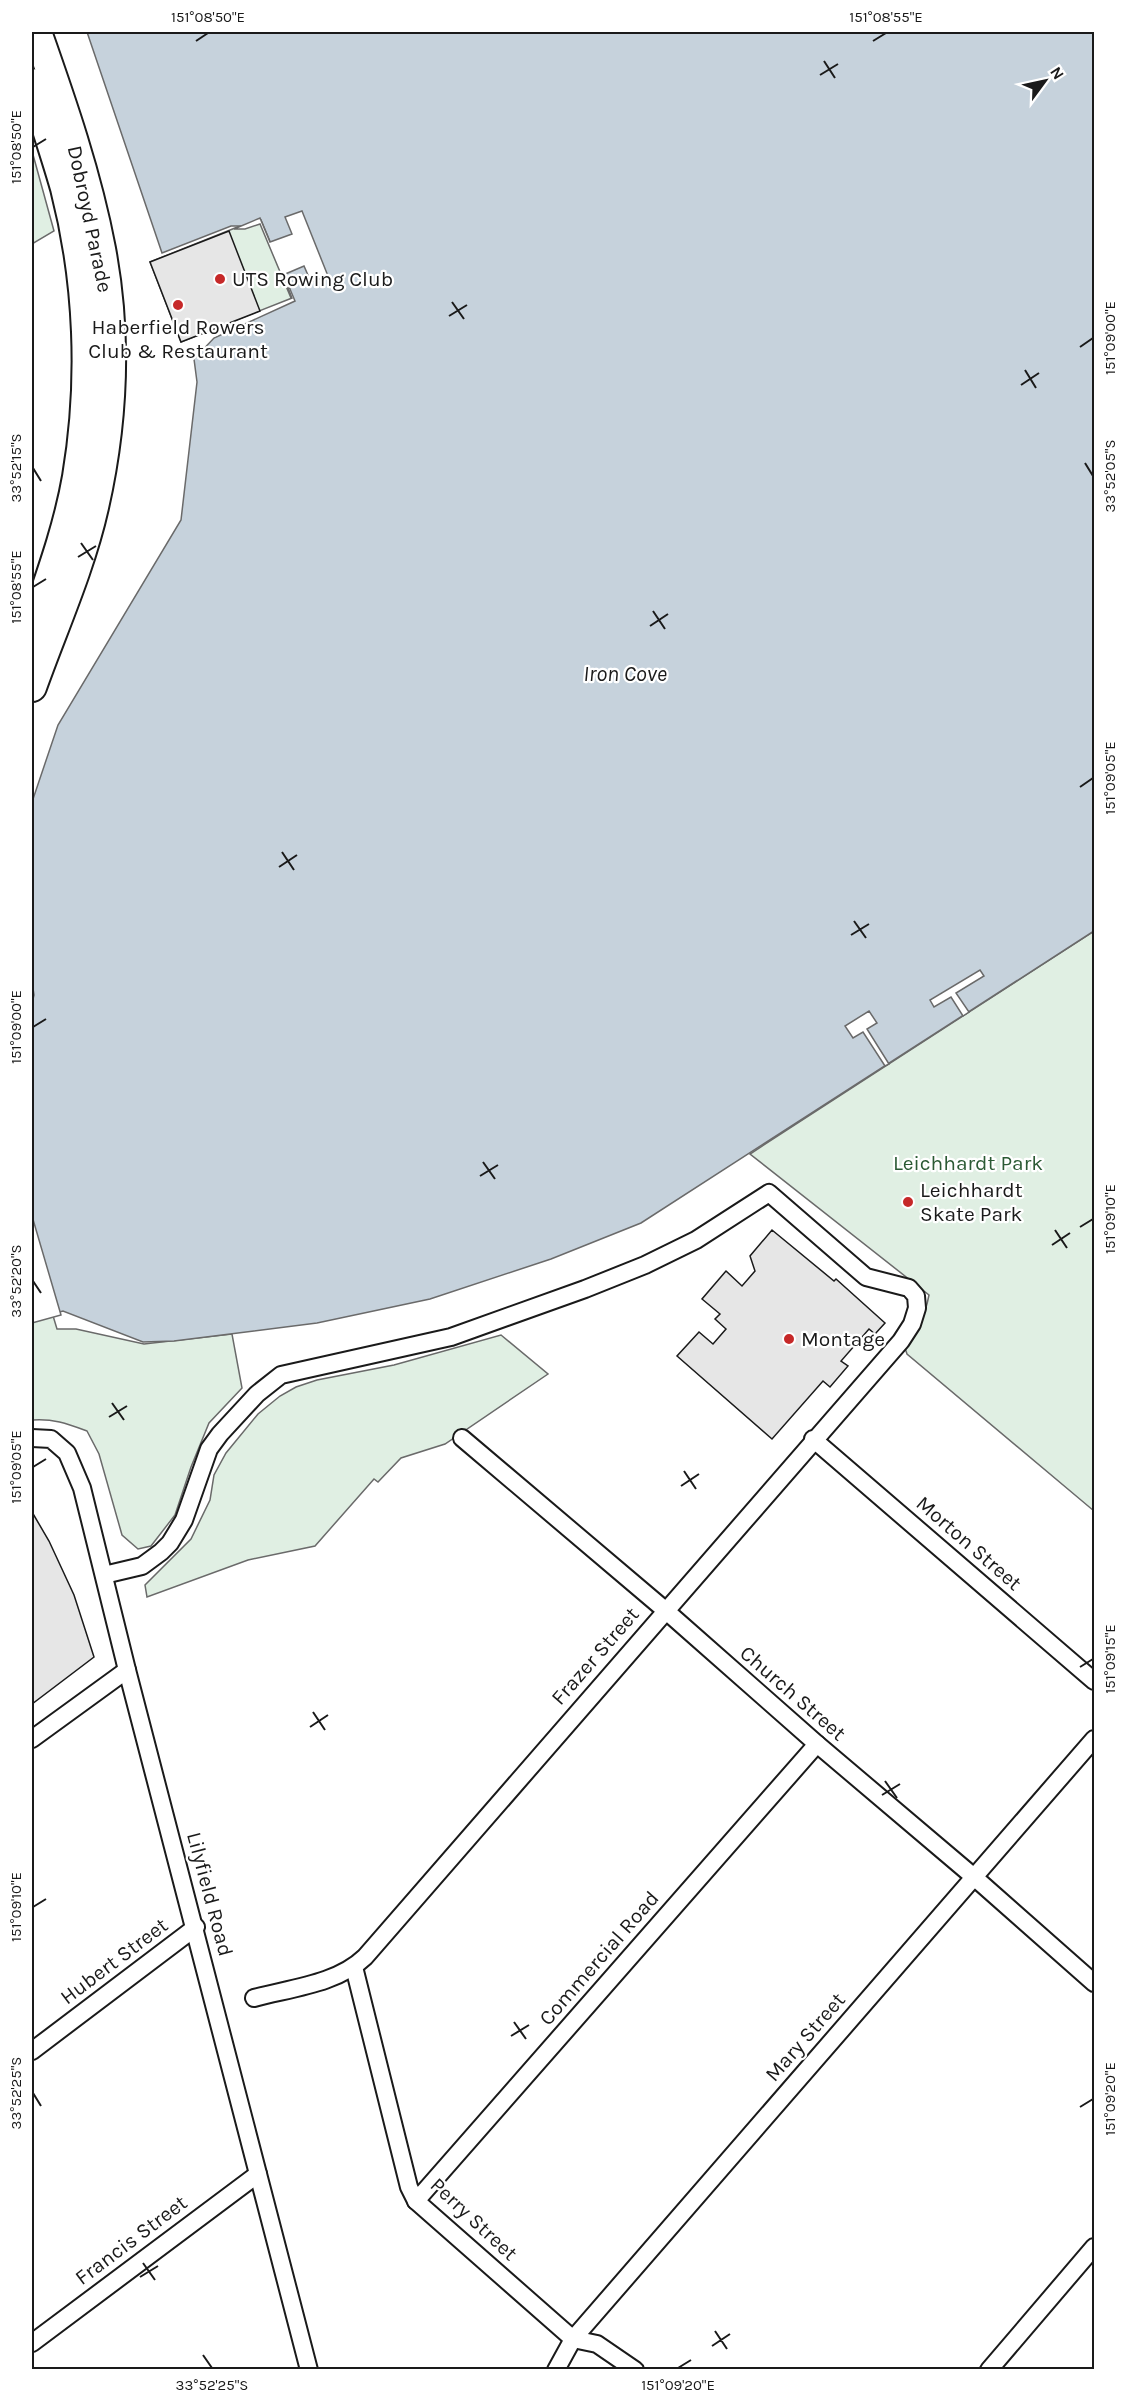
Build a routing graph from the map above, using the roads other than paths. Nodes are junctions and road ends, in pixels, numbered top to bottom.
1 (38, 32) edge
2 (32, 83) edge
3 (32, 630) edge
4 (32, 687) edge
5 (32, 1438) edge
6 (462, 1438) dead end
7 (813, 1439) junction
8 (104, 1575) junction
9 (665, 1610) junction
10 (127, 1670) junction
11 (1095, 1681) edge
12 (32, 1739) edge
13 (1095, 1739) edge
14 (817, 1744) junction
15 (974, 1877) junction
16 (196, 1928) junction
17 (347, 1971) junction
18 (1095, 1983) edge
19 (254, 1998) dead end
20 (32, 2051) edge
21 (258, 2174) junction
22 (416, 2201) junction
23 (1095, 2247) edge
24 (573, 2339) junction
25 (32, 2343) edge
26 (309, 2370) edge
27 (556, 2370) edge
28 (635, 2370) edge
29 (989, 2370) edge

1 - 4 highway, Dobroyd Parade
2 - 3 highway, Dobroyd Parade
5 - 8 street, Lilyfield Road
6 - 9 street, Church Street
7 - 8 street, Frazer Street
7 - 9 street, Frazer Street
7 - 11 street, Morton Street
8 - 10 street, Lilyfield Road
9 - 14 street, Church Street
9 - 17 street, Frazer Street
10 - 12 street
10 - 16 street, Lilyfield Road
13 - 15 street, Mary Street
14 - 15 street, Church Street
14 - 22 street, Commercial Road
15 - 18 street, Church Street
15 - 24 street, Mary Street
16 - 20 street, Hubert Street
16 - 21 street, Lilyfield Road
17 - 19 street
17 - 22 street, Perry Street
21 - 25 street, Francis Street
21 - 26 street, Lilyfield Road
22 - 24 street, Perry Street
23 - 29 street
24 - 27 street, Mary Street
24 - 28 street, Perry Street

